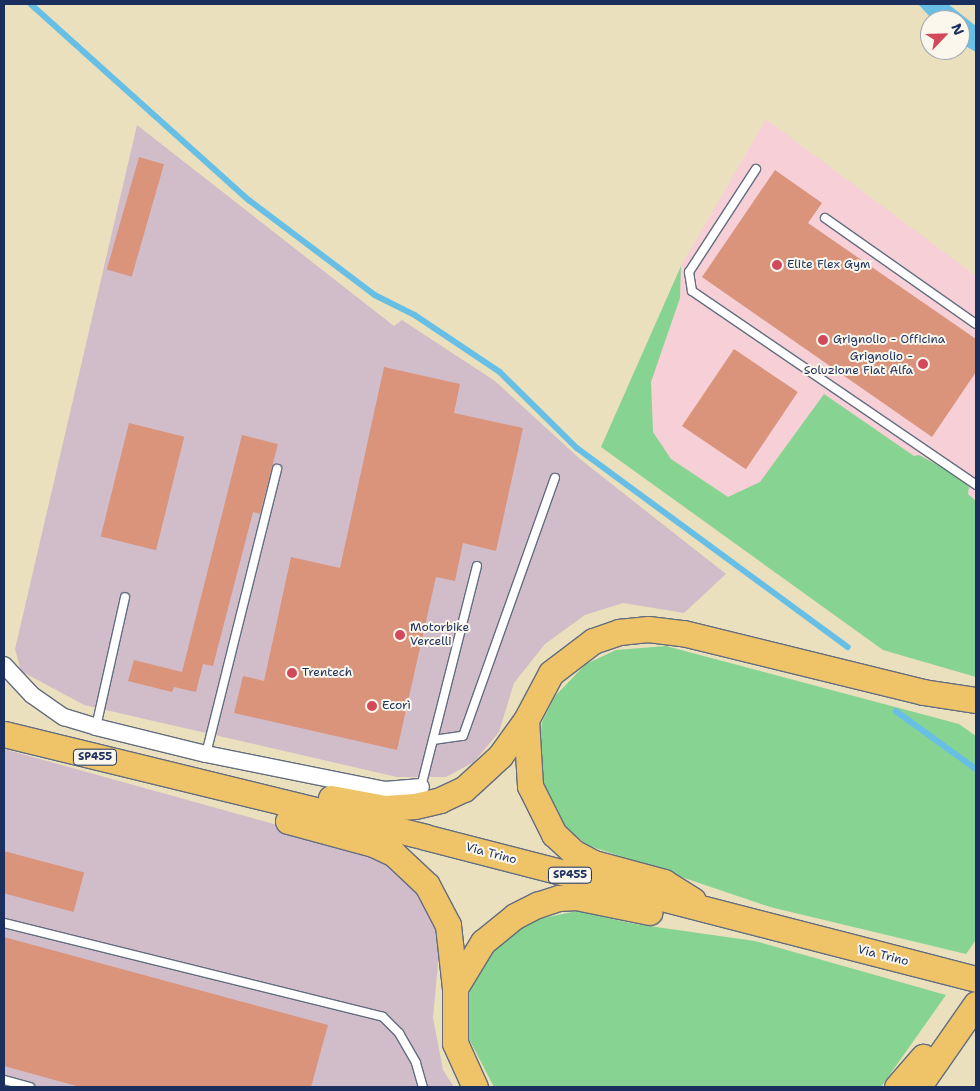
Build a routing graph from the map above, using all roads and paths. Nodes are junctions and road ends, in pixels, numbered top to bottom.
1 (756, 169) dead end
2 (825, 218) dead end
3 (976, 324) edge
4 (278, 469) dead end
5 (555, 478) dead end
6 (976, 485) edge
7 (477, 566) dead end
8 (125, 597) dead end
9 (4, 665) edge
10 (923, 692) junction
11 (976, 700) edge
12 (976, 717) edge
13 (526, 720) junction
14 (96, 727) junction
15 (4, 734) edge
16 (433, 740) junction
17 (206, 754) junction
18 (187, 779) junction
19 (421, 787) joint
20 (714, 914) junction
21 (4, 923) edge
22 (976, 979) edge
23 (455, 988) junction
24 (976, 1004) edge
25 (952, 1038) junction
26 (4, 1080) edge
27 (30, 1087) edge
28 (423, 1087) edge
29 (475, 1087) edge
30 (897, 1087) edge
31 (918, 1087) edge
32 (937, 1087) edge

1 - 6 lane
2 - 3 lane
4 - 17 lane
5 - 16 lane
7 - 16 lane
8 - 14 lane
9 - 14 street
10 - 11 main road
10 - 12 main road
10 - 13 main road
13 - 18 main road
13 - 20 main road
14 - 17 street
15 - 18 main road, Via Trino / SP455
16 - 19 lane
17 - 19 street
18 - 20 main road, Via Trino / SP455
18 - 23 main road
20 - 22 main road, Via Trino / SP455
20 - 23 main road
21 - 28 lane
23 - 29 main road
24 - 25 main road
25 - 30 main road
25 - 31 main road
25 - 32 main road
26 - 27 lane

